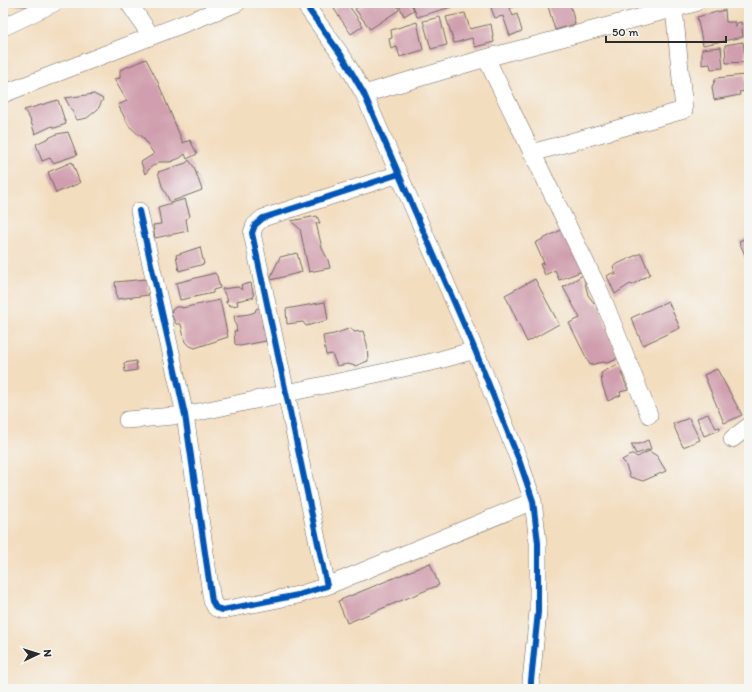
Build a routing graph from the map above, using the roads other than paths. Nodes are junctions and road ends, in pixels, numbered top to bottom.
1 (54, 3) edge
2 (129, 3) edge
3 (237, 3) edge
4 (304, 3) edge
5 (695, 3) edge
6 (674, 8) junction
7 (3, 22) edge
8 (151, 36) junction
9 (486, 58) junction
10 (3, 94) edge
11 (364, 94) junction
12 (532, 153) junction
13 (399, 174) junction
14 (139, 211) dead end
15 (475, 350) junction
16 (286, 392) junction
17 (185, 415) junction
18 (649, 415) dead end
19 (127, 420) dead end
20 (749, 426) edge
21 (732, 439) dead end
22 (533, 501) junction
23 (327, 586) junction
24 (531, 689) edge

1 - 7 street
2 - 8 street
3 - 8 street
4 - 11 street
5 - 6 street
6 - 9 street
6 - 12 street
8 - 10 street
9 - 11 street
9 - 12 street
11 - 13 street
12 - 18 street
13 - 15 street
13 - 16 street
14 - 17 street
15 - 16 street
15 - 22 street
16 - 17 street
16 - 23 street
17 - 19 street
17 - 23 street
20 - 21 street
22 - 23 street
22 - 24 street

